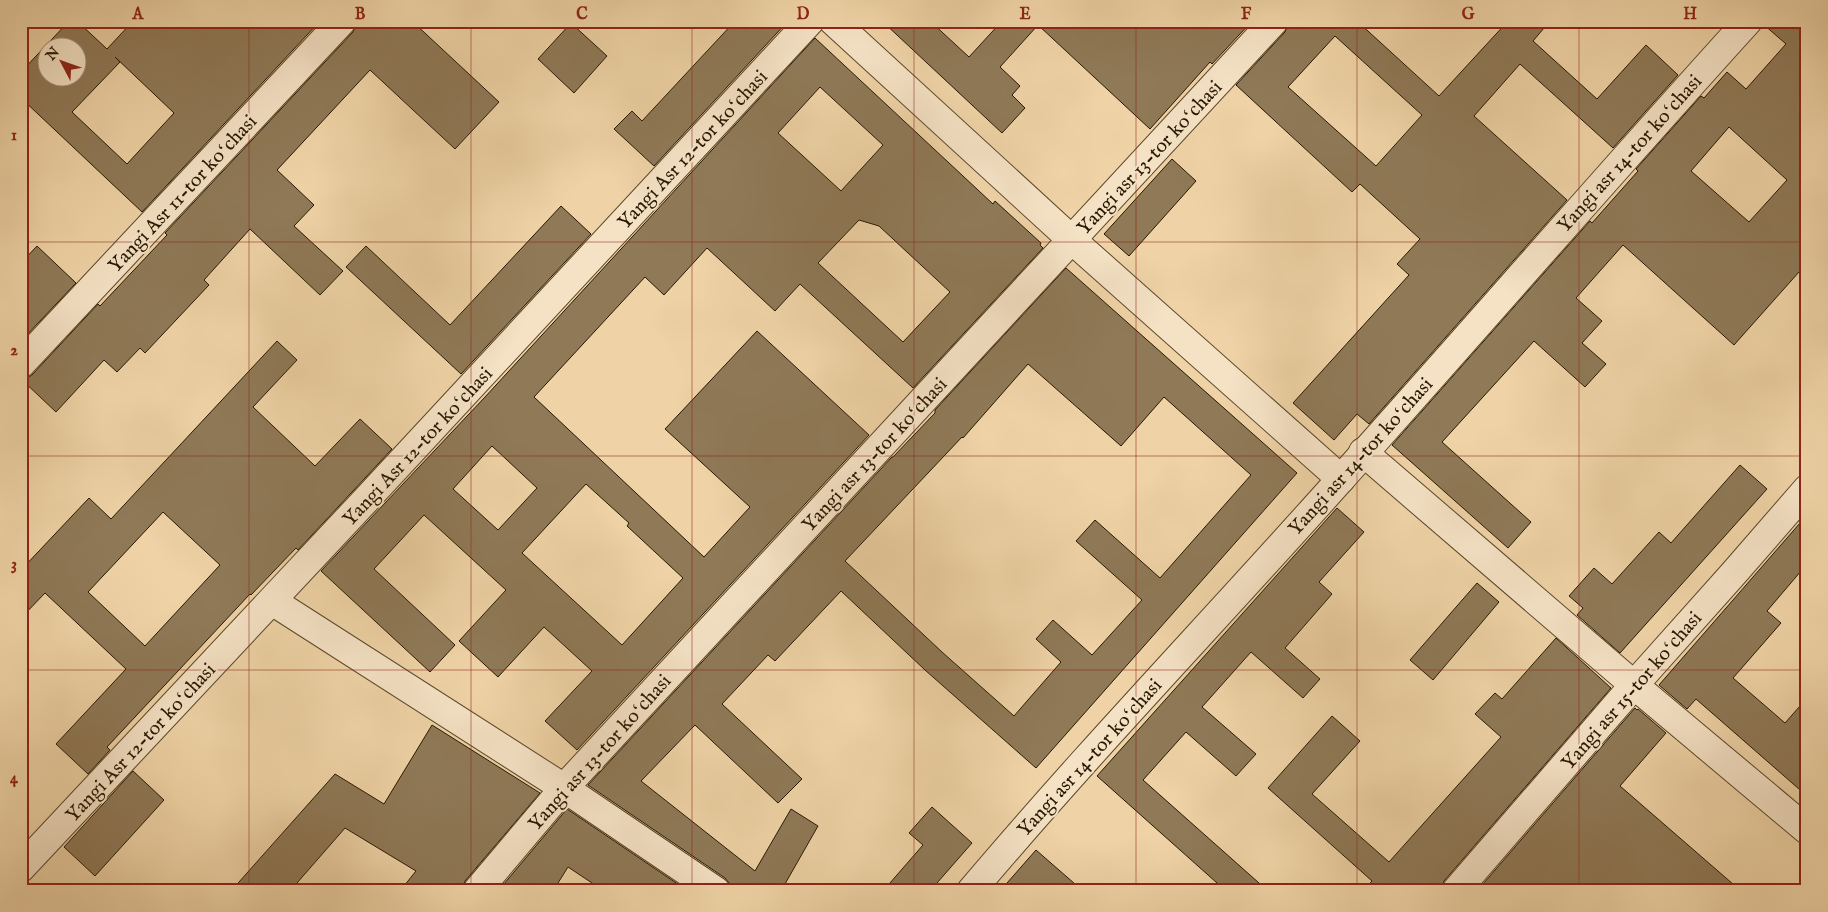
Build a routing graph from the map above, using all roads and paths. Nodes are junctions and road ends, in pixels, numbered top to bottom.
1 (342, 21) edge
2 (810, 21) edge
3 (833, 21) edge
4 (1274, 21) edge
5 (1748, 21) edge
6 (1072, 240) junction
7 (21, 364) edge
8 (1364, 452) junction
9 (1341, 479) junction
10 (1807, 489) edge
11 (272, 601) junction
12 (1634, 685) junction
13 (564, 788) junction
14 (1807, 830) edge
15 (21, 868) edge
16 (477, 891) edge
17 (716, 891) edge
18 (971, 891) edge
19 (1456, 891) edge

1 - 7 street, Yangi Asr 11-tor koʻchasi
2 - 11 street, Yangi Asr 12-tor koʻchasi
3 - 6 street
4 - 6 street, Yangi asr 13-tor koʻchasi
5 - 8 street, Yangi asr 14-tor koʻchasi
6 - 9 street
6 - 13 street, Yangi asr 13-tor koʻchasi
8 - 9 street, Yangi asr 14-tor koʻchasi
8 - 12 street
9 - 18 street, Yangi asr 14-tor koʻchasi
10 - 12 street, Yangi asr 15-tor koʻchasi
11 - 13 street
11 - 15 street, Yangi Asr 12-tor koʻchasi
12 - 14 street
12 - 19 street, Yangi asr 15-tor koʻchasi
13 - 16 street, Yangi asr 13-tor koʻchasi
13 - 17 street

